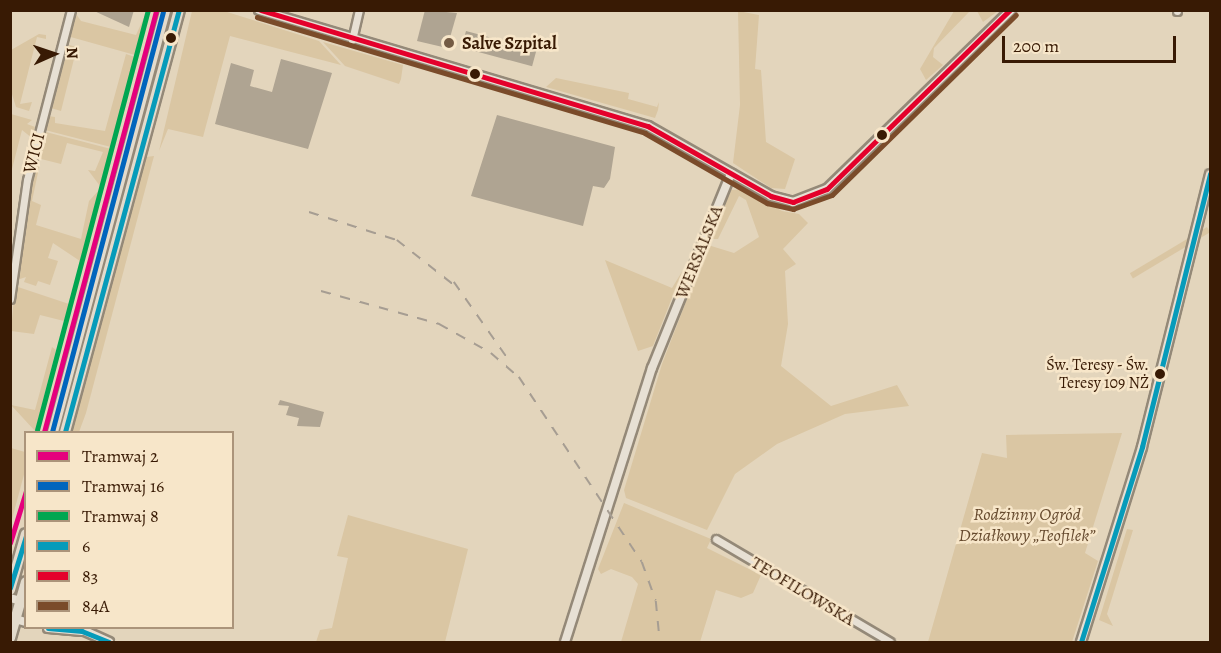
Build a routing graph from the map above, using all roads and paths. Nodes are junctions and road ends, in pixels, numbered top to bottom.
1 (71, 10) edge
2 (165, 10) edge
3 (259, 10) edge
4 (359, 10) edge
5 (1011, 10) edge
6 (180, 11) edge
7 (352, 40) junction
8 (731, 173) junction
9 (1210, 174) edge
10 (10, 299) edge
11 (53, 431) edge
12 (65, 431) edge
13 (716, 539) dead end
14 (24, 541) edge
15 (10, 590) edge
16 (19, 600) edge
17 (17, 620) edge
18 (80, 629) edge
19 (10, 638) edge
20 (108, 642) edge
21 (565, 642) edge
22 (890, 642) edge
23 (1081, 642) edge

1 - 10 street, WICI
2 - 11 main road
3 - 7 street
4 - 7 street
5 - 8 street
6 - 12 main road
7 - 8 street
8 - 21 street, WERSALSKA
9 - 23 street
13 - 22 street, TEOFILOWSKA
14 - 15 main road
16 - 17 main road
17 - 19 main road
18 - 20 street

